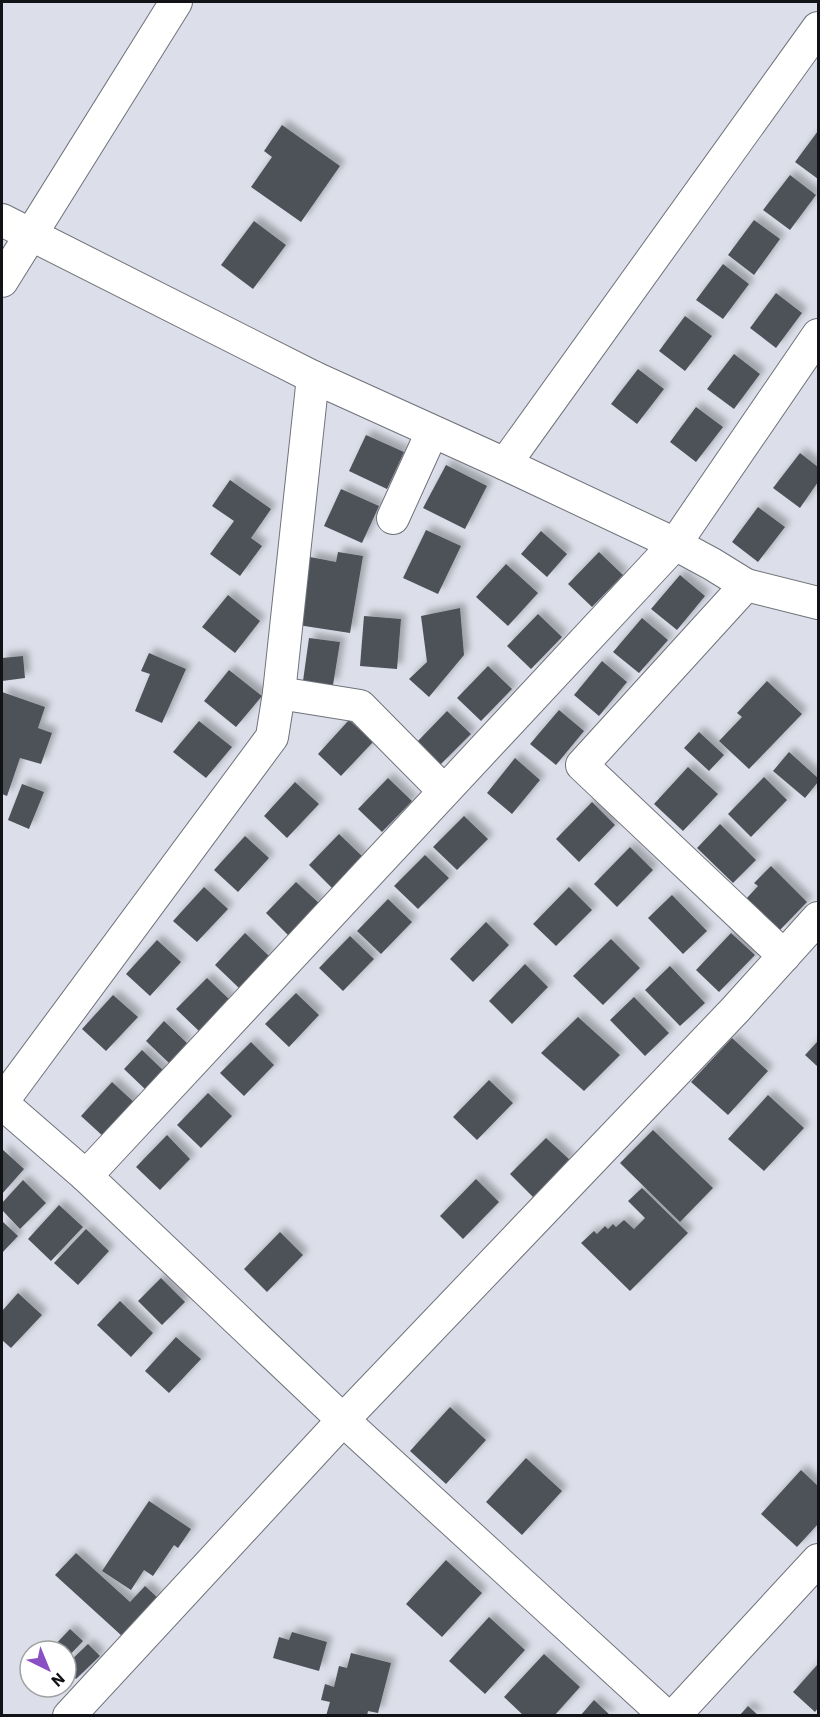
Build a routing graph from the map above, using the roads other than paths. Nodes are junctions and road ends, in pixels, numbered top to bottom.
1 (176, 2) edge
2 (819, 28) edge
3 (2, 220) edge
4 (32, 234) junction
5 (2, 256) edge
6 (2, 280) edge
7 (819, 335) edge
8 (313, 377) junction
9 (432, 432) junction
10 (505, 464) junction
11 (393, 518) dead end
12 (675, 544) junction
13 (746, 585) junction
14 (819, 603) edge
15 (279, 693) junction
16 (444, 791) junction
17 (819, 918) edge
18 (784, 956) junction
19 (2, 1102) edge
20 (86, 1176) junction
21 (343, 1420) junction
22 (819, 1560) edge
23 (69, 1716) edge
24 (666, 1716) edge
25 (674, 1716) edge

1 - 4 street
2 - 10 street
3 - 4 street
4 - 5 street
4 - 6 street
4 - 8 street
7 - 12 street
8 - 9 street
8 - 15 street
9 - 10 street
9 - 11 street
10 - 12 street
12 - 13 street
12 - 16 street
13 - 14 street
13 - 18 street
15 - 16 street
15 - 19 street
16 - 20 street
17 - 18 street
18 - 21 street
19 - 20 street
20 - 21 street
21 - 23 street
21 - 24 street
22 - 25 street

